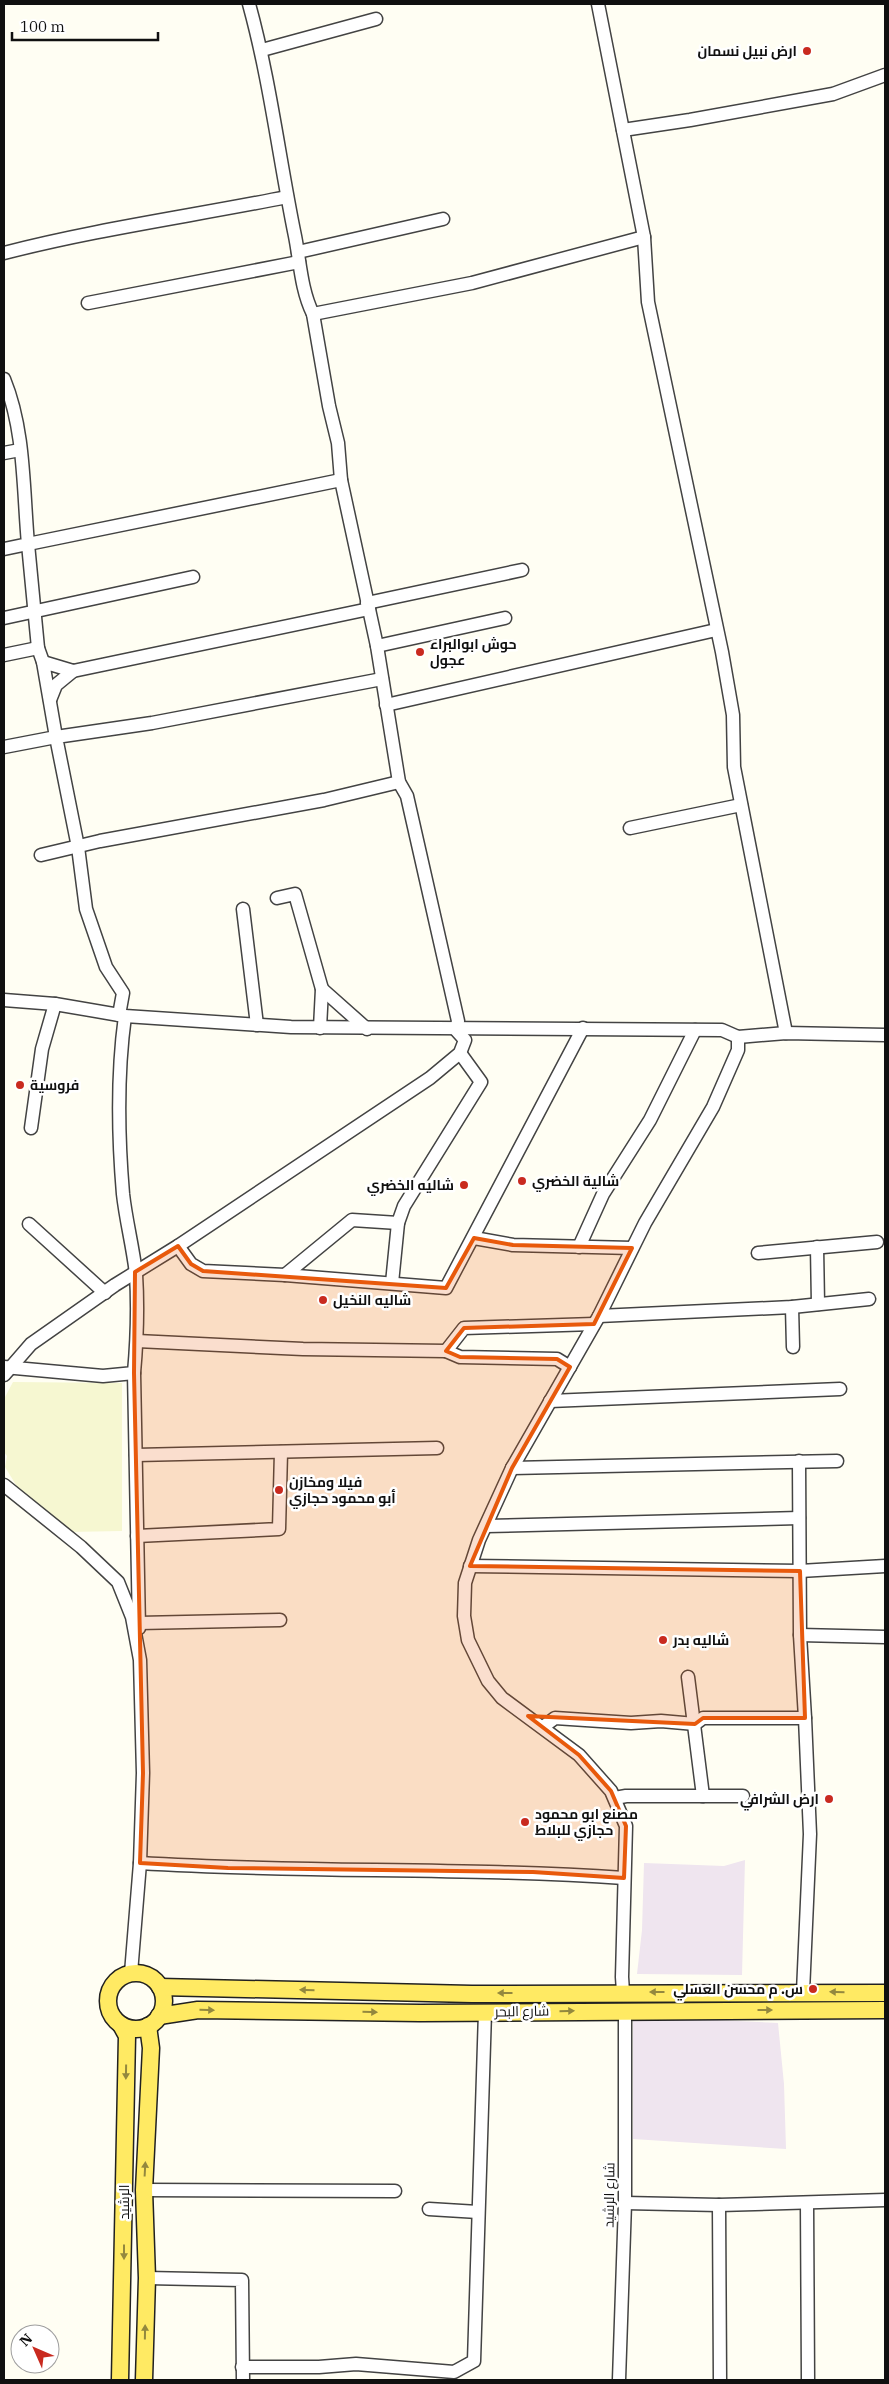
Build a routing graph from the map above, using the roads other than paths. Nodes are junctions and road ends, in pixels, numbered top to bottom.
1 (249, 4) edge
2 (598, 4) edge
3 (376, 19) dead end
4 (262, 50) junction
5 (885, 75) edge
6 (623, 130) junction
7 (287, 197) junction
8 (443, 219) dead end
9 (644, 237) junction
10 (4, 253) edge
11 (298, 257) junction
12 (88, 303) dead end
13 (312, 314) junction
14 (4, 379) edge
15 (20, 450) junction
16 (4, 453) edge
17 (340, 480) junction
18 (28, 544) junction
19 (4, 549) edge
20 (522, 570) dead end
21 (194, 577) dead end
22 (368, 606) junction
23 (35, 611) junction
24 (4, 618) edge
25 (505, 618) dead end
26 (716, 630) junction
27 (377, 646) junction
28 (38, 648) junction
29 (4, 655) edge
30 (43, 662) junction
31 (74, 671) junction
32 (382, 679) junction
33 (50, 700) junction
34 (386, 706) junction
35 (56, 736) junction
36 (4, 747) edge
37 (399, 782) junction
38 (741, 805) junction
39 (630, 828) dead end
40 (78, 847) junction
41 (41, 855) dead end
42 (277, 898) dead end
43 (243, 909) dead end
44 (322, 989) junction
45 (4, 1000) edge
46 (55, 1004) junction
47 (122, 1015) junction
48 (257, 1025) junction
49 (320, 1028) junction
50 (583, 1028) junction
51 (367, 1029) junction
52 (456, 1030) junction
53 (695, 1030) junction
54 (786, 1033) junction
55 (885, 1035) edge
56 (738, 1036) junction
57 (460, 1052) junction
58 (31, 1128) dead end
59 (398, 1223) junction
60 (29, 1224) dead end
61 (474, 1238) junction
62 (876, 1242) dead end
63 (178, 1246) junction
64 (579, 1247) junction
65 (817, 1247) junction
66 (632, 1248) junction
67 (758, 1254) dead end
68 (136, 1272) junction
69 (286, 1274) junction
70 (392, 1283) junction
71 (105, 1293) junction
72 (869, 1299) dead end
73 (818, 1304) junction
74 (792, 1307) junction
75 (596, 1320) junction
76 (137, 1341) junction
77 (793, 1347) dead end
78 (446, 1351) junction
79 (570, 1367) junction
80 (6, 1370) edge
81 (134, 1373) junction
82 (840, 1389) dead end
83 (550, 1401) junction
84 (437, 1448) dead end
85 (281, 1452) junction
86 (136, 1455) junction
87 (799, 1461) junction
88 (838, 1461) dead end
89 (512, 1468) junction
90 (4, 1485) edge
91 (799, 1518) junction
92 (486, 1526) junction
93 (138, 1536) junction
94 (470, 1566) junction
95 (885, 1566) edge
96 (800, 1571) junction
97 (280, 1620) dead end
98 (139, 1622) junction
99 (800, 1635) junction
100 (885, 1637) edge
101 (140, 1660) junction
102 (688, 1677) dead end
103 (805, 1718) junction
104 (695, 1724) junction
105 (543, 1728) junction
106 (703, 1796) junction
107 (743, 1796) dead end
108 (614, 1798) junction
109 (140, 1863) junction
110 (624, 1878) junction
111 (131, 1973) junction
112 (160, 1987) junction
113 (623, 1992) junction
114 (731, 1992) junction
115 (804, 1992) junction
116 (885, 1993) edge
117 (625, 2010) junction
118 (732, 2010) junction
119 (885, 2010) edge
120 (485, 2012) junction
121 (153, 2021) junction
122 (121, 2025) junction
123 (144, 2190) junction
124 (395, 2191) dead end
125 (885, 2200) edge
126 (625, 2203) junction
127 (807, 2203) junction
128 (719, 2205) junction
129 (429, 2209) dead end
130 (478, 2212) junction
131 (147, 2278) junction
132 (243, 2374) edge
133 (454, 2376) edge
134 (120, 2380) edge
135 (144, 2380) edge
136 (619, 2380) edge
137 (720, 2380) edge
138 (808, 2380) edge

1 - 4 street
2 - 6 street
3 - 4 street
4 - 7 street
5 - 6 street
6 - 9 street
7 - 10 street
7 - 11 street
8 - 11 street
9 - 13 street
9 - 26 street
11 - 12 street
11 - 13 street
13 - 17 street
14 - 15 street
15 - 16 street
15 - 18 street
17 - 18 street
17 - 22 street
18 - 19 street
18 - 23 street
20 - 22 street
21 - 23 street
22 - 27 street
22 - 31 street
23 - 24 street
23 - 28 street
25 - 27 street
26 - 34 street
26 - 38 street
27 - 32 street
28 - 29 street
28 - 30 street
30 - 31 street
30 - 33 street
31 - 33 street
32 - 34 street
32 - 35 street
33 - 35 street
34 - 37 street
35 - 36 street
35 - 40 street
37 - 40 street
37 - 52 street
38 - 39 street
38 - 54 street
40 - 41 street
40 - 47 street
42 - 44 street
43 - 48 street
44 - 49 street
44 - 51 street
45 - 46 street
46 - 47 street
46 - 58 street
47 - 48 street
47 - 68 street
48 - 49 street
49 - 51 street
50 - 52 street
50 - 53 street
50 - 61 street
51 - 52 street
52 - 57 street
53 - 56 street
53 - 64 street
54 - 55 street
54 - 56 street
56 - 66 street
57 - 59 street
57 - 63 street
59 - 69 street
59 - 70 street
60 - 71 street
61 - 64 street
61 - 70 street
62 - 65 street
63 - 68 street
63 - 69 street
64 - 66 street
65 - 67 street
65 - 73 street
66 - 75 street
68 - 71 street
68 - 76 street
69 - 70 street
71 - 80 street
72 - 73 street
73 - 74 street
74 - 75 street
74 - 77 street
75 - 78 street
75 - 79 street
76 - 78 street
76 - 81 street
78 - 79 street
79 - 83 street
80 - 81 street
81 - 86 street
82 - 83 street
83 - 89 street
84 - 85 street
85 - 86 street
85 - 93 street
86 - 93 street
87 - 88 street
87 - 89 street
87 - 91 street
89 - 92 street
90 - 101 street
91 - 92 street
91 - 96 street
92 - 94 street
93 - 98 street
94 - 96 street
94 - 105 street
95 - 96 street
96 - 99 street
97 - 98 street
98 - 101 street
99 - 100 street
99 - 103 street
101 - 109 street
102 - 104 street
103 - 104 street
103 - 115 street
104 - 105 street
104 - 106 street
105 - 108 street
106 - 107 street
106 - 108 street
108 - 110 street
109 - 110 street
109 - 111 street
110 - 113 street
111 - 112 main road
111 - 122 main road
113 -> 112 main road, شارع البحر
112 - 121 main road
114 -> 113 main road, شارع البحر
114 - 115 main road, شارع البحر
114 - 118 main road
116 -> 115 main road, شارع البحر
117 - 118 main road, شارع البحر
120 -> 117 main road, شارع البحر
117 - 126 street, شارع الرشيد
118 -> 119 main road, شارع البحر
121 -> 120 main road, شارع البحر
120 - 130 street
121 - 122 main road
123 -> 121 main road, الرشيد
122 -> 134 main road, الرشيد
123 - 124 street
123 - 131 main road, الرشيد
125 - 127 street
126 - 128 street
126 - 136 street, شارع الرشيد
127 - 128 street
127 - 138 street
128 - 137 street
129 - 130 street
130 - 133 street
131 - 132 street
135 -> 131 main road, الرشيد
132 - 133 street

